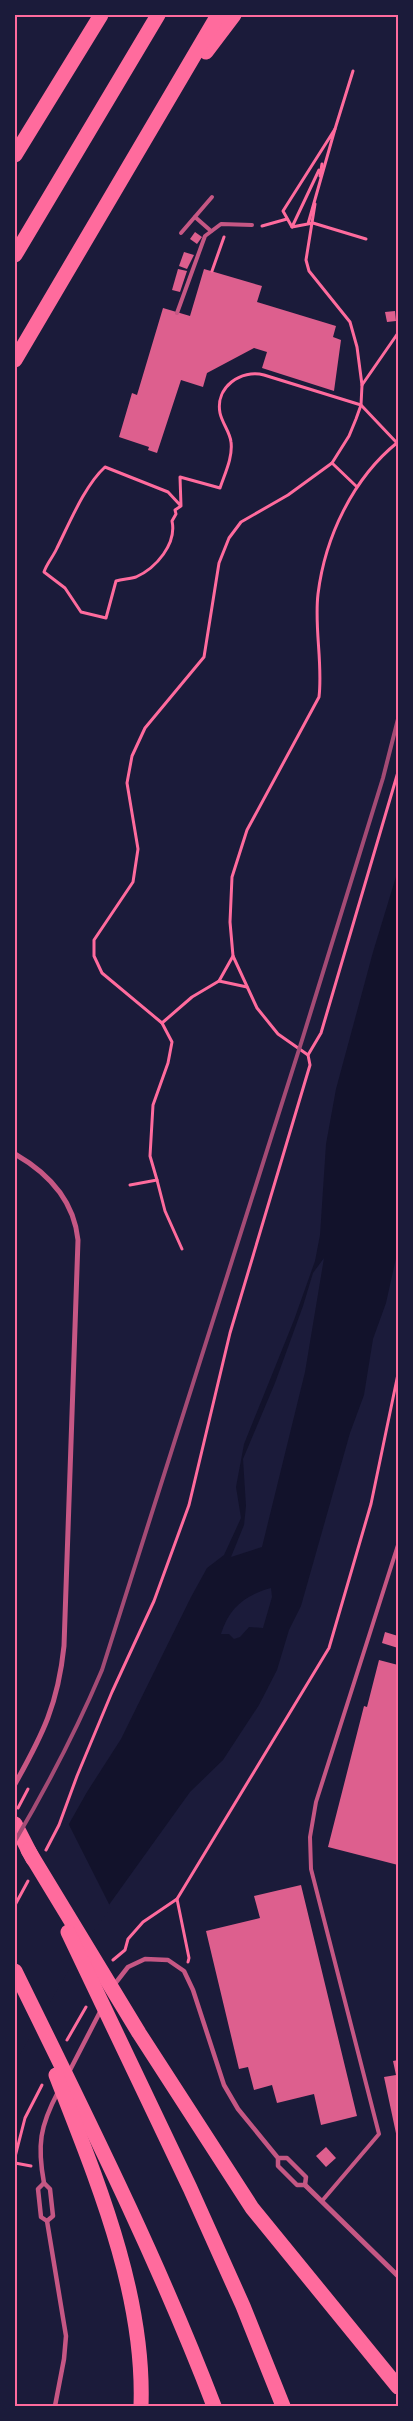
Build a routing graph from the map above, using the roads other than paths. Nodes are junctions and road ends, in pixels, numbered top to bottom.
1 (102, 15) edge
2 (158, 15) edge
3 (218, 15) edge
4 (234, 15) edge
5 (165, 106) junction
6 (15, 155) edge
7 (212, 197) dead end
8 (195, 217) junction
9 (252, 225) dead end
10 (212, 231) junction
11 (181, 233) dead end
12 (15, 255) edge
13 (178, 312) dead end
14 (15, 360) edge
15 (15, 1154) edge
16 (398, 1545) edge
17 (15, 1784) edge
18 (15, 1824) edge
19 (35, 1853) junction
20 (15, 1971) edge
21 (278, 2158) junction
22 (44, 2184) junction
23 (305, 2185) junction
24 (322, 2201) junction
25 (48, 2221) junction
26 (398, 2276) edge
27 (398, 2387) edge
28 (55, 2406) edge
29 (141, 2406) edge
30 (214, 2406) edge
31 (283, 2406) edge

1 - 6 highway
2 - 12 highway
3 - 5 highway
4 - 5 highway
5 - 14 highway
7 - 8 lane
8 - 10 lane
8 - 11 lane
9 - 10 lane
10 - 13 lane
15 - 17 street
16 - 24 lane
18 - 19 highway
19 - 27 highway
19 - 31 highway
20 - 29 highway
20 - 30 highway
21 - 22 street
21 - 23 street
21 - 23 street
22 - 25 street
22 - 25 street
23 - 24 street
24 - 26 street
25 - 28 street

